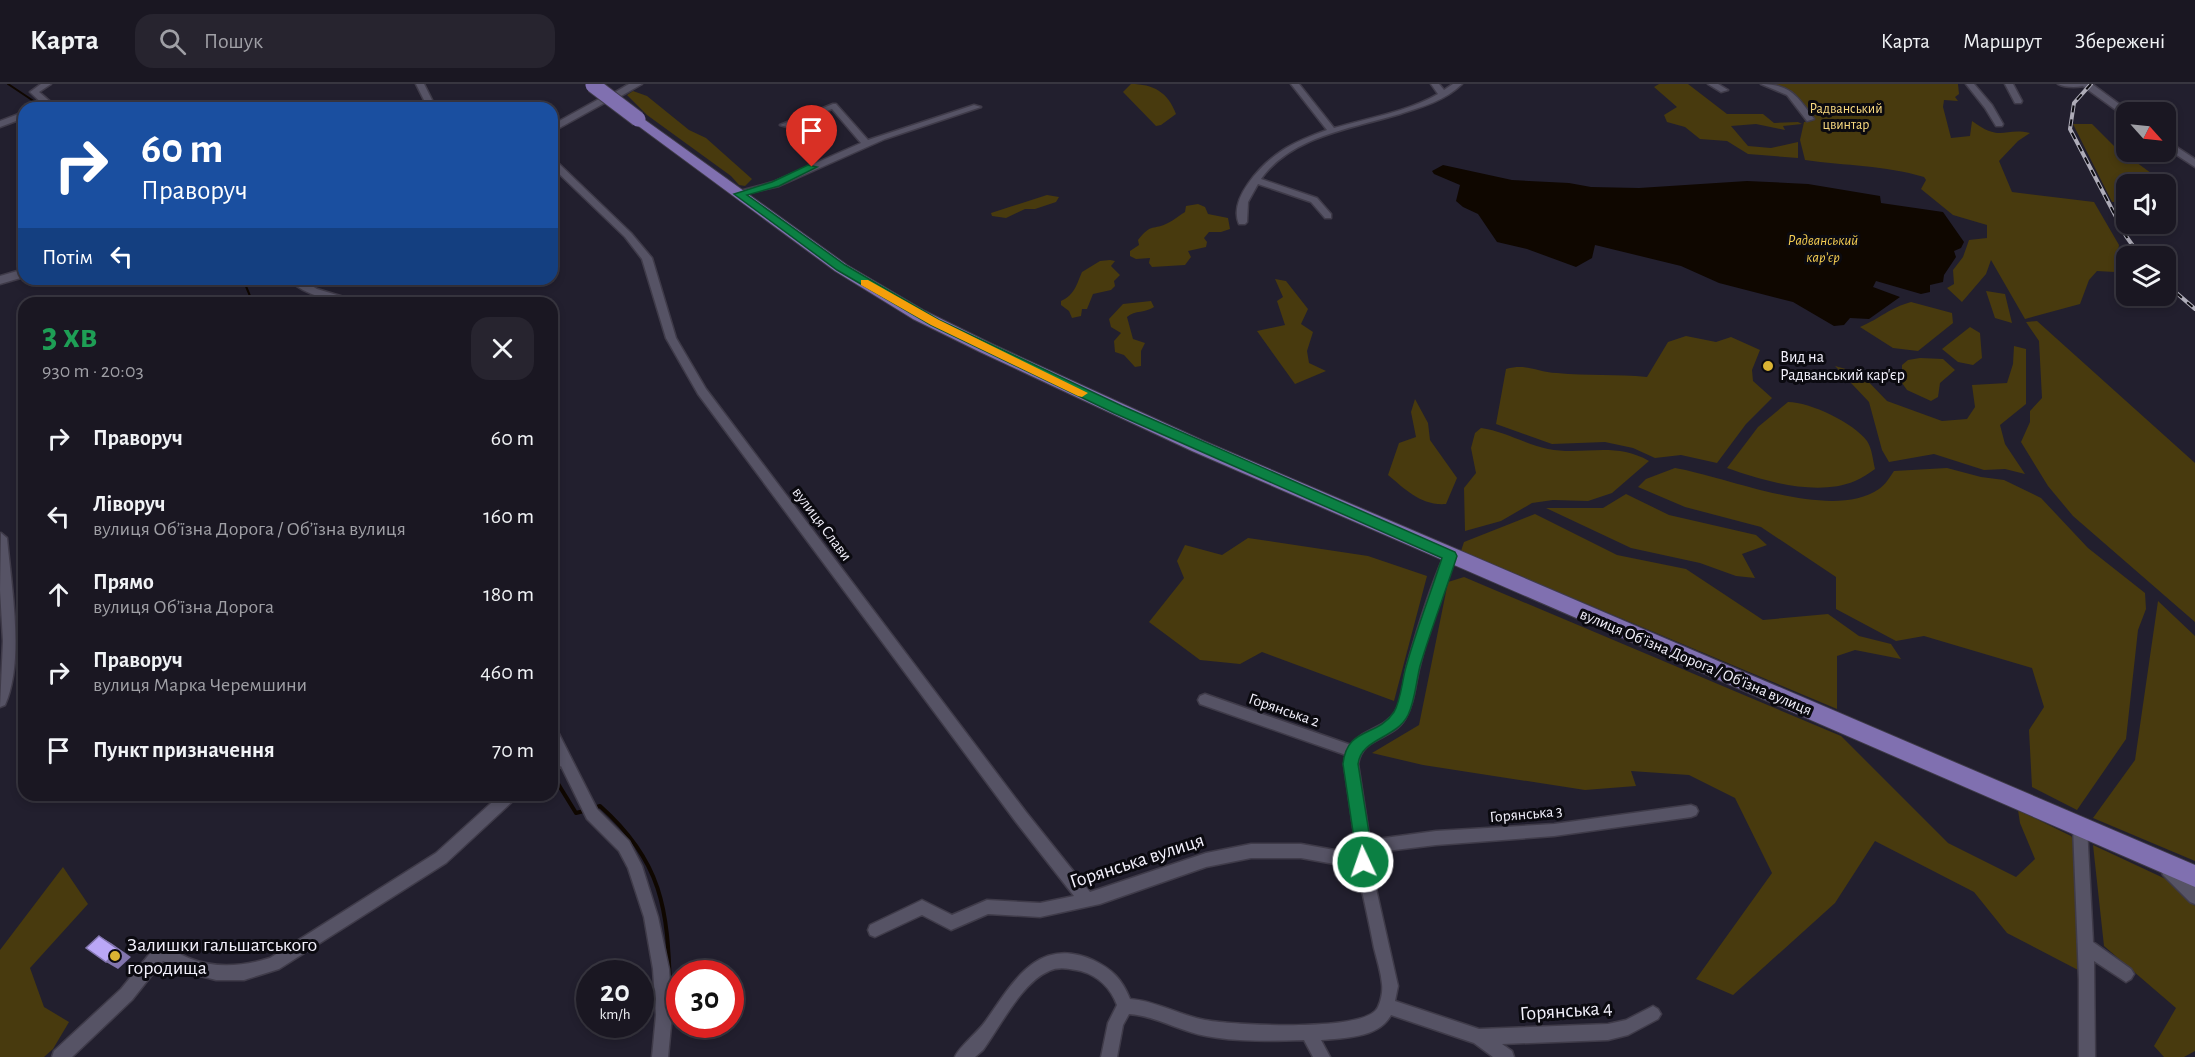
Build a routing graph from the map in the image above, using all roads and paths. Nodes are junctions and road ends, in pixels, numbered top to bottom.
1 (47, 84) edge
2 (420, 84) edge
3 (637, 84) edge
4 (1295, 84) edge
5 (1435, 84) edge
6 (1458, 84) edge
7 (1712, 84) edge
8 (1765, 84) edge
9 (1970, 84) edge
10 (2009, 84) edge
11 (2062, 84) edge
12 (2085, 84) edge
13 (592, 85) edge
14 (1724, 90) dead end
15 (617, 94) dead end
16 (1443, 94) junction
17 (603, 101) dead end
18 (2018, 101) dead end
19 (44, 102) edge
20 (429, 102) edge
21 (977, 107) dead end
22 (2116, 107) edge
23 (18, 117) edge
24 (1810, 119) dead end
25 (0, 124) edge
26 (1999, 124) dead end
27 (784, 125) dead end
28 (558, 126) edge
29 (1331, 130) junction
30 (866, 143) junction
31 (2176, 150) edge
32 (2195, 164) edge
33 (558, 168) edge
34 (1255, 180) junction
35 (739, 194) junction
36 (1328, 216) dead end
37 (1242, 222) dead end
38 (18, 275) edge
39 (0, 280) edge
40 (304, 285) edge
41 (314, 291) junction
42 (314, 297) edge
43 (334, 297) edge
44 (1, 538) edge
45 (1450, 556) junction
46 (1205, 700) dead end
47 (0, 701) edge
48 (1352, 751) junction
49 (558, 765) edge
50 (502, 801) edge
51 (1691, 810) dead end
52 (2080, 827) junction
53 (1363, 857) junction
54 (2161, 862) junction
55 (2195, 876) edge
56 (2195, 897) edge
57 (1087, 900) junction
58 (875, 930) dead end
59 (2085, 946) junction
60 (2126, 974) dead end
61 (1125, 1006) junction
62 (1387, 1006) junction
63 (1653, 1014) dead end
64 (1309, 1034) junction
65 (1479, 1037) junction
66 (60, 1057) edge
67 (660, 1057) edge
68 (963, 1057) edge
69 (1109, 1057) edge
70 (1322, 1057) edge
71 (1506, 1057) edge
72 (2087, 1057) edge

1 - 19 street
2 - 20 street
3 - 15 street
4 - 29 street
5 - 16 street
6 - 16 street
7 - 14 street
8 - 24 street
9 - 26 street
10 - 18 street
11 - 12 street
12 - 22 street
13 - 35 highway, вулиця Обʼїзна Дорога / Обʼїзна вулиця, bridge
16 - 29 street
17 - 28 street
21 - 30 street
23 - 25 street
27 - 30 street
29 - 34 street
30 - 35 street
31 - 32 street
33 - 57 street, вулиця Слави
34 - 36 street
34 - 37 street
35 - 45 highway, вулиця Обʼїзна Дорога / Обʼїзна вулиця
38 - 39 street
40 - 41 street
41 - 42 street
41 - 43 street
44 - 47 street
45 - 48 street
45 - 52 highway, вулиця Обʼїзна Дорога / Обʼїзна вулиця
46 - 48 street, Горянська 2
48 - 53 street
49 - 67 street
50 - 66 street
51 - 53 street, Горянська 3
52 - 54 highway, вулиця Обʼїзна Дорога / Обʼїзна вулиця
52 - 59 street
53 - 57 street, Горянська вулиця
53 - 62 street
54 - 55 highway, вулиця Обʼїзна Дорога / Обʼїзна вулиця
54 - 56 street
57 - 58 street, Горянська вулиця
59 - 60 street
59 - 72 street
61 - 64 street
61 - 68 street
61 - 69 street
62 - 64 street
62 - 65 street
63 - 65 street, Горянська 4
64 - 70 street
65 - 71 street

